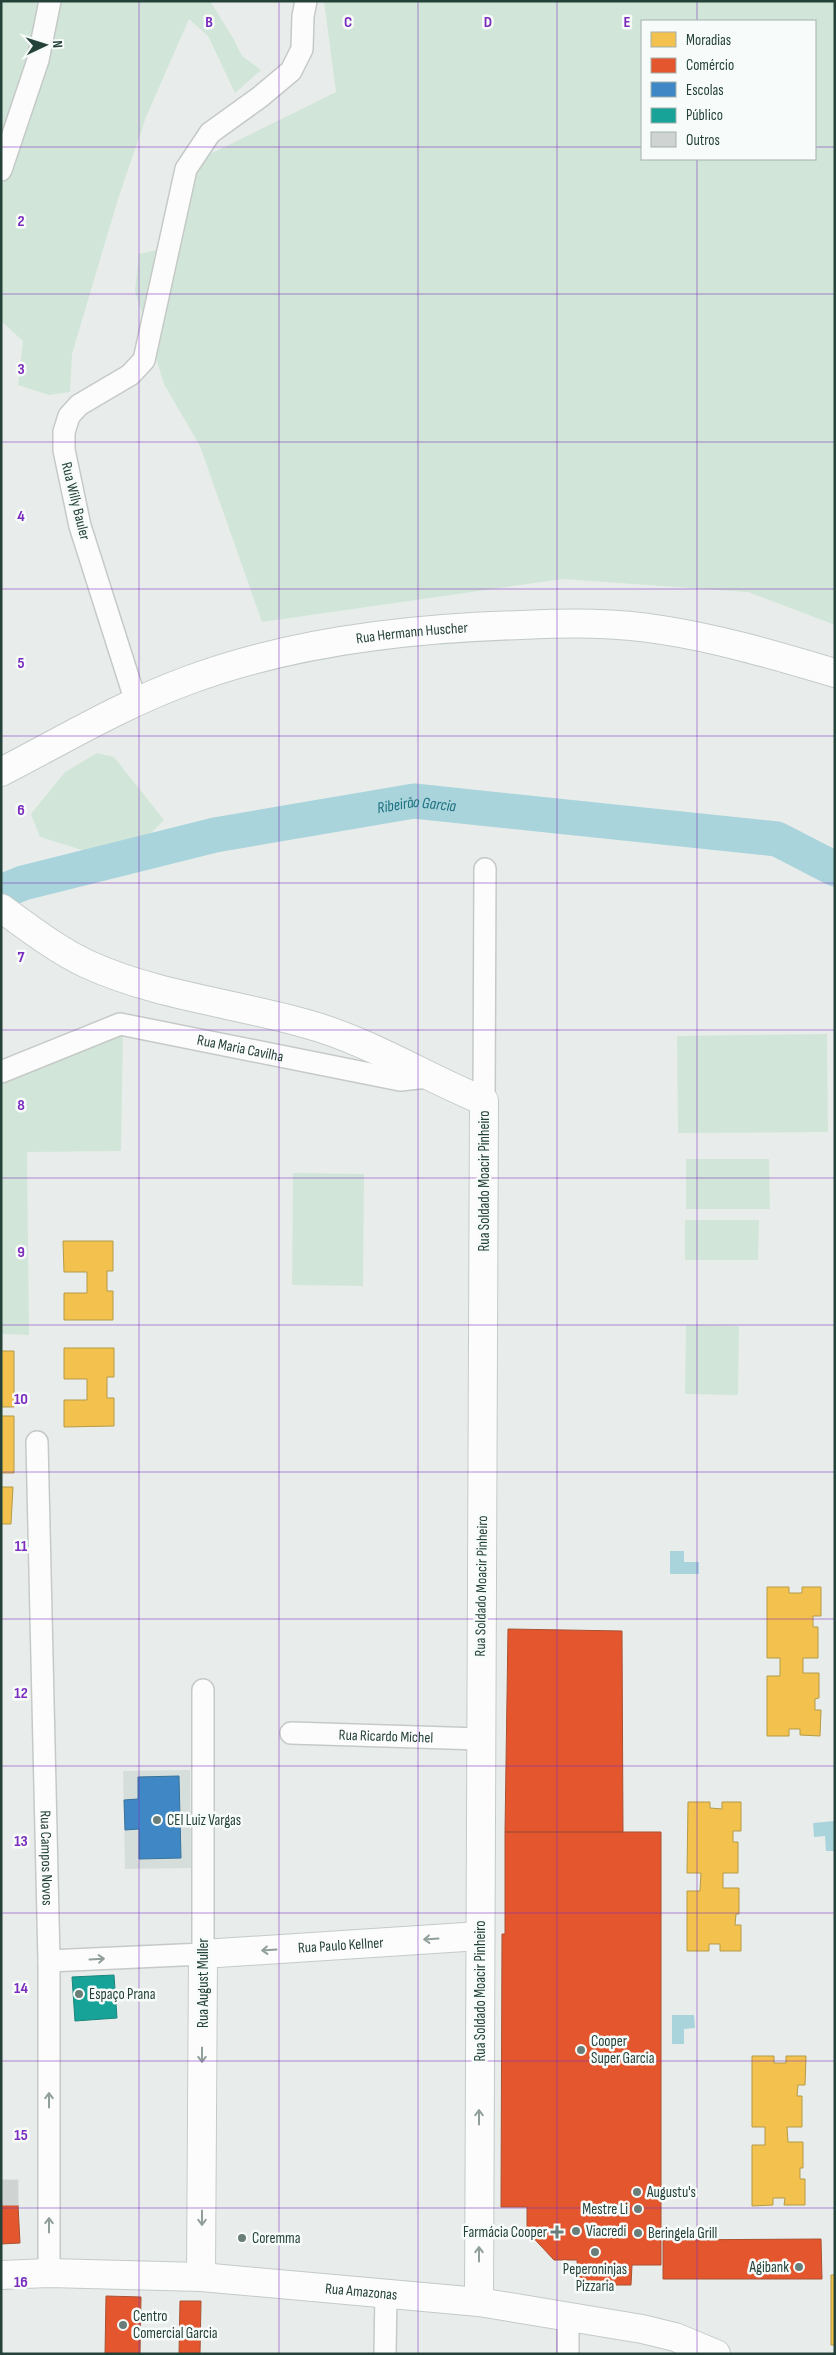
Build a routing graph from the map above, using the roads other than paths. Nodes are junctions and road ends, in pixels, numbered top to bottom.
1 (50, 1) edge
2 (306, 1) edge
3 (1, 170) edge
4 (835, 673) edge
5 (136, 702) junction
6 (4, 770) edge
7 (486, 869) dead end
8 (1, 908) edge
9 (1, 1072) edge
10 (428, 1077) junction
11 (484, 1101) junction
12 (37, 1442) dead end
13 (202, 1690) dead end
14 (291, 1733) dead end
15 (480, 1739) junction
16 (480, 1936) junction
17 (203, 1954) junction
18 (48, 1961) junction
19 (50, 2273) junction
20 (1, 2275) edge
21 (202, 2277) junction
22 (386, 2292) junction
23 (479, 2302) junction
24 (568, 2318) junction
25 (386, 2354) edge
26 (568, 2354) edge
27 (716, 2354) edge

1 - 3 street
2 - 5 street, Rua Willy Bauler
4 - 5 street, Rua Hermann Huscher
5 - 6 street, Rua Hermann Huscher
7 - 11 street, Rua Soldado Moacir Pinheiro
8 - 10 street
9 - 10 street, Rua Maria Cavilha
10 - 11 street, Rua Maria Cavilha
11 - 15 street, Rua Soldado Moacir Pinheiro
12 - 18 street, Rua Campos Novos
13 - 17 street, Rua August Muller
14 - 15 street, Rua Ricardo Michel
15 - 16 street, Rua Soldado Moacir Pinheiro
16 -> 17 street, Rua Paulo Kellner
23 -> 16 street, Rua Soldado Moacir Pinheiro
18 -> 17 street
17 -> 21 street, Rua August Muller
19 -> 18 street, Rua Campos Novos
19 - 20 street, Rua Amazonas
19 - 21 street, Rua Amazonas
21 - 22 street, Rua Amazonas
22 - 23 street, Rua Amazonas
22 - 25 street
23 - 24 street, Rua Amazonas
24 - 26 street
24 - 27 street, Rua Amazonas

